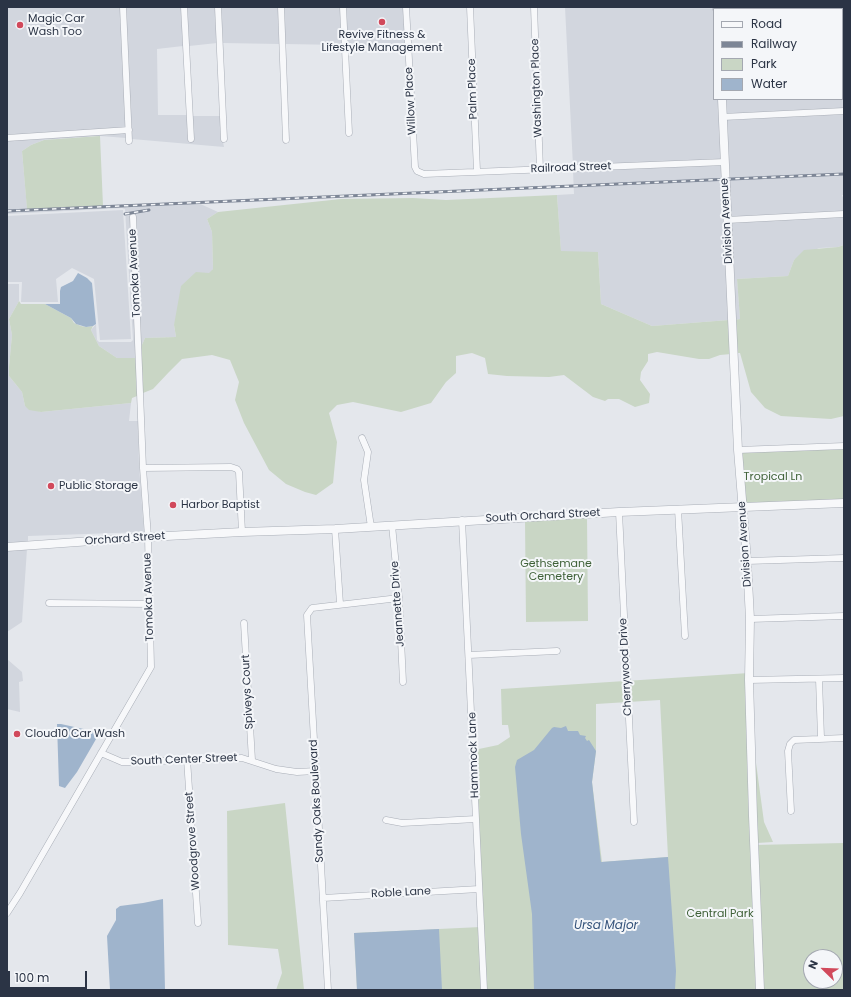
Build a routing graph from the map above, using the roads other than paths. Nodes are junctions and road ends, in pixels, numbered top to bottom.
1 (124, 7) edge
2 (184, 7) edge
3 (218, 7) edge
4 (281, 7) edge
5 (343, 7) edge
6 (406, 7) edge
7 (470, 7) edge
8 (534, 7) edge
9 (722, 100) edge
10 (844, 111) edge
11 (723, 117) junction
12 (129, 130) junction
13 (349, 133) dead end
14 (7, 138) edge
15 (191, 139) dead end
16 (224, 139) dead end
17 (286, 140) dead end
18 (129, 141) dead end
19 (725, 162) junction
20 (540, 170) junction
21 (417, 171) joint
22 (477, 171) junction
23 (844, 214) edge
24 (133, 218) dead end
25 (727, 220) junction
26 (362, 438) dead end
27 (844, 446) edge
28 (738, 450) junction
29 (142, 468) junction
30 (844, 503) edge
31 (742, 506) junction
32 (678, 509) junction
33 (619, 512) junction
34 (462, 520) junction
35 (392, 526) junction
36 (372, 527) junction
37 (335, 529) junction
38 (242, 532) junction
39 (148, 537) junction
40 (7, 547) edge
41 (844, 558) edge
42 (747, 561) junction
43 (399, 598) junction
44 (49, 603) dead end
45 (149, 604) junction
46 (340, 604) junction
47 (844, 616) edge
48 (750, 619) junction
49 (244, 623) dead end
50 (685, 636) dead end
51 (556, 651) dead end
52 (469, 655) junction
53 (844, 678) edge
54 (820, 679) junction
55 (749, 680) junction
56 (403, 682) dead end
57 (821, 738) junction
58 (844, 738) edge
59 (101, 753) junction
60 (187, 760) junction
61 (252, 760) junction
62 (316, 771) junction
63 (791, 811) dead end
64 (476, 819) junction
65 (386, 820) dead end
66 (634, 822) dead end
67 (479, 889) junction
68 (323, 898) junction
69 (7, 913) edge
70 (198, 923) dead end
71 (328, 990) edge
72 (484, 990) edge
73 (760, 990) edge

1 - 12 street
2 - 15 street
3 - 16 street
4 - 17 street
5 - 13 street
6 - 21 street, Willow Place
7 - 22 street, Palm Place
8 - 20 street, Washington Place
9 - 11 street, Division Avenue
10 - 11 street
11 - 19 street, Division Avenue
12 - 14 street
12 - 18 street
19 - 20 street, Railroad Street
19 - 25 street, Division Avenue
20 - 22 street, Railroad Street
21 - 22 street, Railroad Street
23 - 25 street
24 - 29 street, Tomoka Avenue
25 - 28 street, Division Avenue
26 - 36 street
27 - 28 street
28 - 31 street, Division Avenue
29 - 38 street
29 - 39 street, Tomoka Avenue
30 - 31 street, South Orchard Street
31 - 32 street, South Orchard Street
31 - 42 street, Division Avenue
32 - 33 street, South Orchard Street
32 - 50 street
33 - 34 street, South Orchard Street
33 - 66 street, Cherrywood Drive
34 - 35 street, South Orchard Street
34 - 52 street, Hammock Lane
35 - 36 street, South Orchard Street
35 - 43 street, Jeannette Drive
36 - 37 street, South Orchard Street
37 - 38 street, South Orchard Street
37 - 46 street
38 - 39 street, Orchard Street
39 - 40 street, Orchard Street
39 - 45 street, Tomoka Avenue
41 - 42 street
42 - 48 street, Division Avenue
43 - 46 street
43 - 56 street, Jeannette Drive
44 - 45 street
45 - 59 street, Tomoka Avenue
46 - 62 street, Sandy Oaks Boulevard
47 - 48 street
48 - 55 street, Division Avenue
49 - 61 street, Spiveys Court
51 - 52 street
52 - 64 street, Hammock Lane
53 - 54 street
54 - 55 street
54 - 57 street
55 - 73 street, Division Avenue
57 - 58 street
57 - 63 street
59 - 60 street, South Center Street
59 - 69 street, Tomoka Avenue
60 - 61 street, South Center Street
60 - 70 street, Woodgrove Street
61 - 62 street, South Center Street
62 - 68 street, Sandy Oaks Boulevard
64 - 65 street
64 - 67 street, Hammock Lane
67 - 68 street, Roble Lane
67 - 72 street, Hammock Lane
68 - 71 street, Sandy Oaks Boulevard

